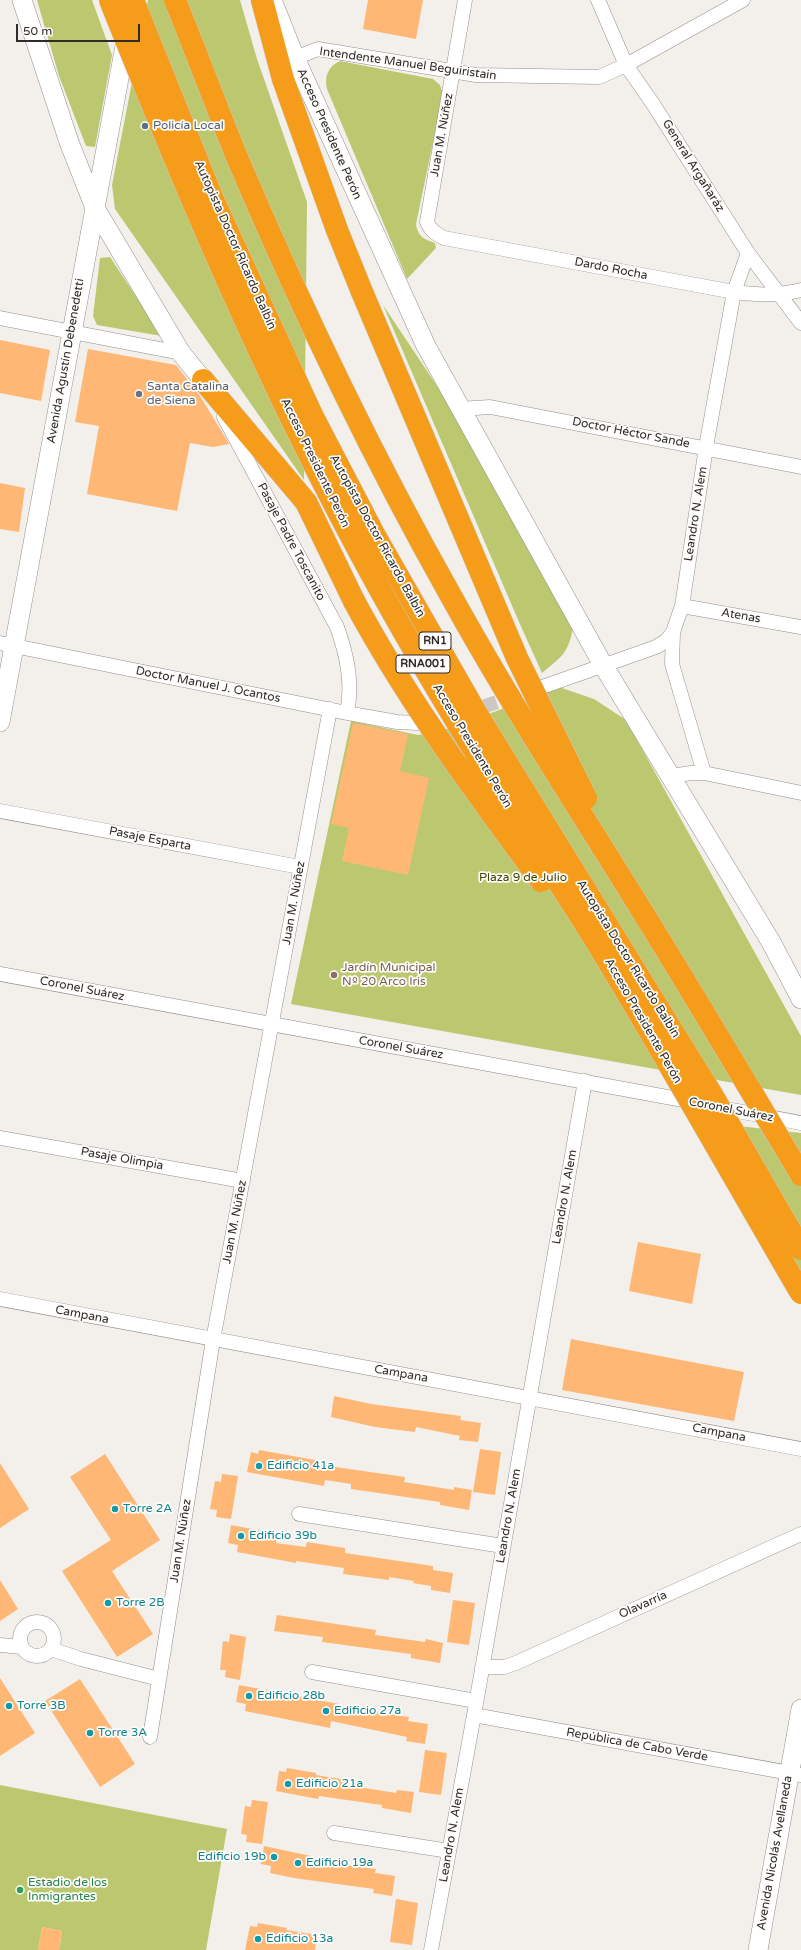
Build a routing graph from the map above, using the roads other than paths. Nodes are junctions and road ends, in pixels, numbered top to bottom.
1 (22, 0) edge
2 (110, 0) edge
3 (133, 0) edge
4 (175, 0) edge
5 (262, 0) edge
6 (272, 0) edge
7 (465, 0) edge
8 (598, 0) edge
9 (743, 0) edge
10 (295, 58) junction
11 (626, 65) junction
12 (453, 72) junction
13 (95, 208) junction
14 (427, 222) joint
15 (748, 253) junction
16 (801, 290) edge
17 (734, 292) junction
18 (780, 295) junction
19 (0, 318) edge
20 (801, 323) edge
21 (71, 332) junction
22 (181, 353) junction
23 (202, 380) junction
24 (460, 409) junction
25 (706, 448) junction
26 (801, 467) edge
27 (682, 606) junction
28 (801, 627) edge
29 (674, 632) junction
30 (7, 644) edge
31 (603, 665) junction
32 (542, 687) tunnel mouth
33 (330, 709) junction
34 (347, 713) junction
35 (0, 722) edge
36 (417, 723) tunnel mouth
37 (704, 773) junction
38 (671, 776) junction
39 (801, 792) edge
40 (0, 811) edge
41 (300, 867) junction
42 (643, 912) junction
43 (0, 974) edge
44 (801, 999) edge
45 (634, 1008) junction
46 (272, 1025) junction
47 (585, 1081) junction
48 (801, 1124) edge
49 (0, 1138) edge
50 (801, 1175) edge
51 (243, 1180) junction
52 (801, 1249) edge
53 (801, 1292) edge
54 (0, 1299) edge
55 (213, 1340) junction
56 (530, 1397) junction
57 (801, 1449) edge
58 (299, 1514) dead end
59 (801, 1534) edge
60 (503, 1546) junction
61 (0, 1645) edge
62 (22, 1647) junction
63 (51, 1649) junction
64 (482, 1667) junction
65 (312, 1672) dead end
66 (159, 1679) junction
67 (476, 1701) junction
68 (801, 1710) edge
69 (474, 1715) junction
70 (150, 1737) dead end
71 (795, 1774) edge
72 (334, 1833) dead end
73 (449, 1852) junction
74 (431, 1950) edge
75 (758, 1950) edge

1 - 13 main road
2 - 45 highway, Acceso Presidente Perón / RNA001, bridge
3 - 13 main road, Avenida Agustín Debenedetti
3 - 52 highway, Autopista Doctor Ricardo Balbín / RN1, bridge
4 - 42 highway, bridge
5 - 42 highway, bridge
6 - 10 main road, Acceso Presidente Perón
7 - 12 street, Juan M. Núñez
8 - 11 street, General Argañaráz
9 - 11 street, Intendente Manuel Beguiristain
10 - 12 street, Intendente Manuel Beguiristain
10 - 24 main road, Acceso Presidente Perón
11 - 12 street, Intendente Manuel Beguiristain
11 - 15 street, General Argañaráz
12 - 14 street, Juan M. Núñez
13 - 21 main road, Avenida Agustín Debenedetti
13 - 22 main road
14 - 17 street, Dardo Rocha
15 - 17 street, Leandro N. Alem
15 - 18 street, General Argañaráz
16 - 18 street, Dardo Rocha
17 - 18 street, Dardo Rocha
17 - 25 street, Leandro N. Alem
18 - 20 street, General Argañaráz
19 - 21 street
21 - 22 street
21 - 30 main road, Avenida Agustín Debenedetti
22 - 23 main road
23 - 34 street, Pasaje Padre Toscanito
23 - 45 highway, bridge
24 - 25 street, Doctor Héctor Sande
24 - 31 main road, Acceso Presidente Perón
25 - 26 street, Doctor Héctor Sande
25 - 27 street, Leandro N. Alem
27 - 28 street, Atenas
27 - 29 street, Leandro N. Alem
29 - 31 street
29 - 37 street, Leandro N. Alem
30 - 33 street, Doctor Manuel J. Ocantos
30 - 35 main road, Avenida Agustín Debenedetti
31 - 32 street
31 - 38 main road, Acceso Presidente Perón
33 - 34 street, Doctor Manuel J. Ocantos
33 - 41 street, Juan M. Núñez
34 - 36 street, Doctor Manuel J. Ocantos
37 - 38 street
37 - 39 street
38 - 44 main road, Acceso Presidente Perón
40 - 41 street, Pasaje Esparta
41 - 46 street, Juan M. Núñez
42 - 50 highway, bridge
43 - 46 street, Coronel Suárez
45 - 53 highway, Acceso Presidente Perón / RNA001, bridge
46 - 47 street, Coronel Suárez
46 - 51 street, Juan M. Núñez
47 - 48 street, Coronel Suárez
47 - 56 street, Leandro N. Alem
49 - 51 street, Pasaje Olimpia
51 - 55 street, Juan M. Núñez
54 - 55 street, Campana
55 - 56 street, Campana
55 - 66 street, Juan M. Núñez
56 - 57 street, Campana
56 - 60 street, Leandro N. Alem
58 - 60 street
59 - 64 street, Olavarría
60 - 64 street, Leandro N. Alem
61 - 62 street
62 - 63 street
62 - 63 street
63 - 66 street
64 - 67 street, Leandro N. Alem
65 - 67 street
66 - 70 street, Juan M. Núñez
67 - 69 street, Leandro N. Alem
68 - 71 main road, Avenida Nicolás Avellaneda
69 - 71 street, República de Cabo Verde
69 - 73 street, Leandro N. Alem
71 - 75 main road, Avenida Nicolás Avellaneda
72 - 73 street
73 - 74 street, Leandro N. Alem

